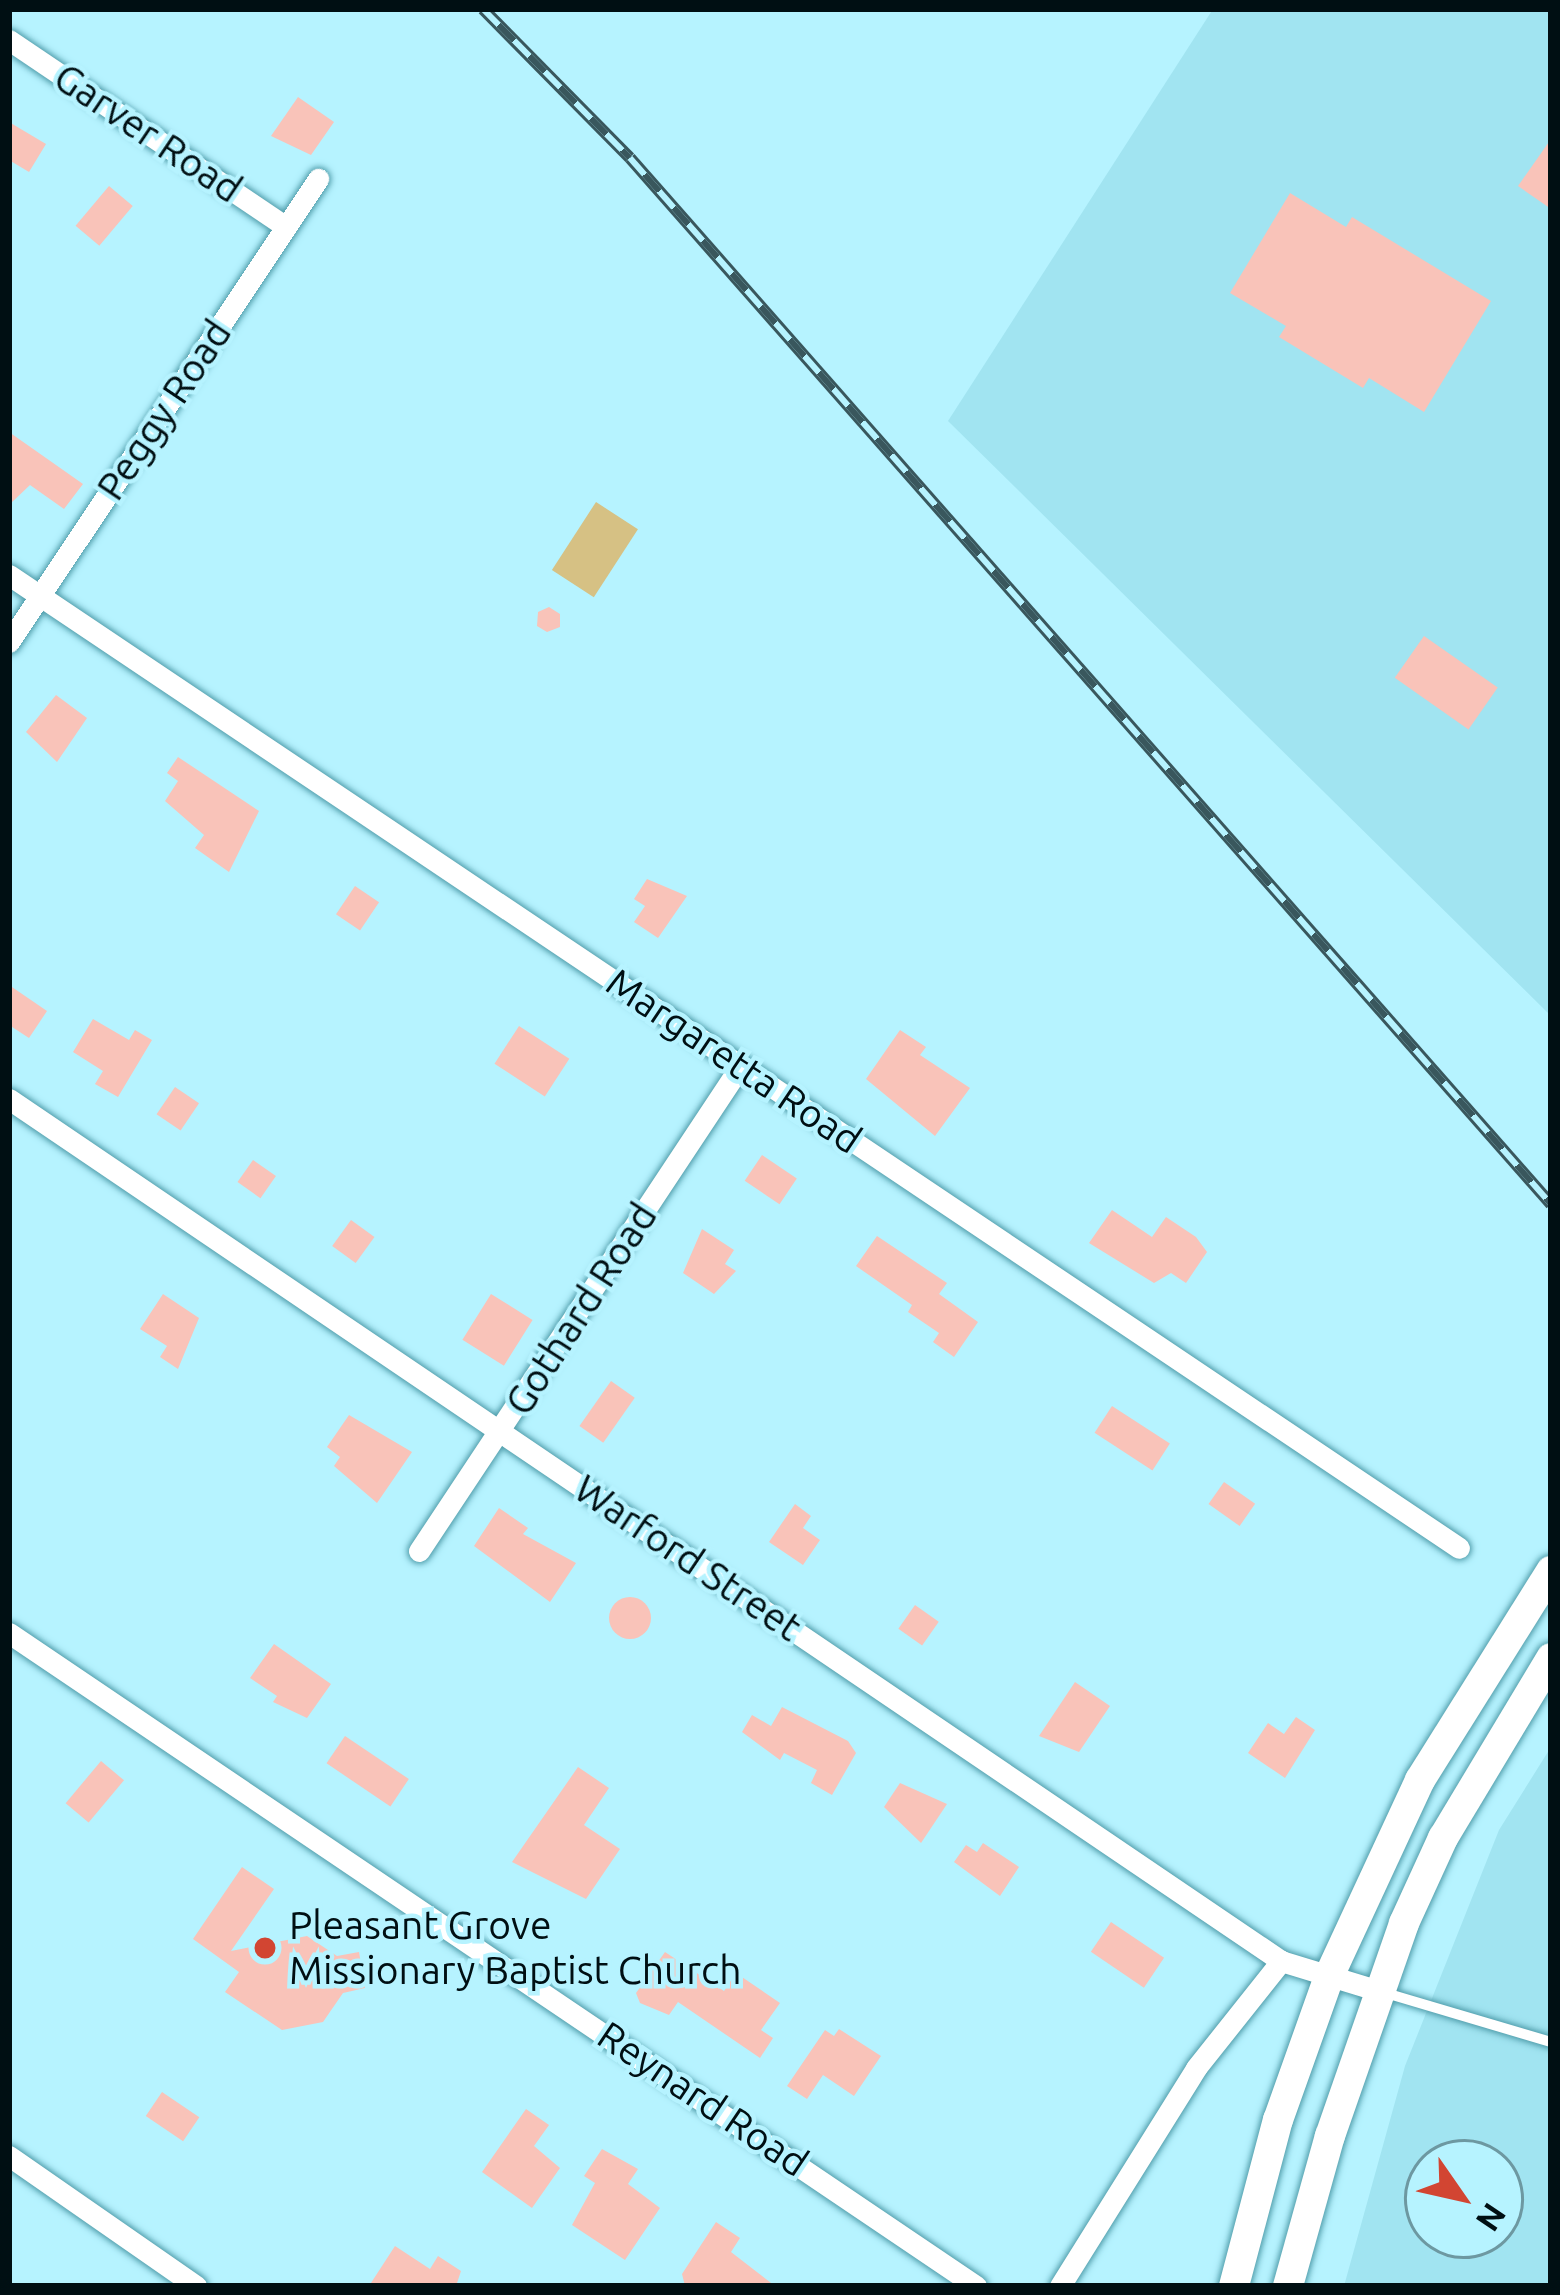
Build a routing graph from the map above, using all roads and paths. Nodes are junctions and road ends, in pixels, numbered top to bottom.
1 (9, 40) edge
2 (318, 179) dead end
3 (286, 227) junction
4 (9, 575) edge
5 (40, 596) junction
6 (9, 642) edge
7 (741, 1065) junction
8 (9, 1099) edge
9 (501, 1431) junction
10 (1459, 1548) dead end
11 (419, 1551) dead end
12 (1551, 1571) edge
13 (9, 1633) edge
14 (1551, 1658) edge
15 (1281, 1961) junction
16 (1330, 1973) junction
17 (1379, 1991) junction
18 (1551, 2042) edge
19 (9, 2156) edge
20 (196, 2286) edge
21 (976, 2286) edge
22 (1060, 2286) edge
23 (1234, 2286) edge
24 (1288, 2286) edge

1 - 3 street, Garver Road
2 - 3 street, Peggy Road
3 - 5 street, Peggy Road
4 - 5 street, Margaretta Road
5 - 6 street, Peggy Road
5 - 7 street, Margaretta Road
7 - 9 street, Gothard Road
7 - 10 street, Margaretta Road
8 - 9 street, Warford Street
9 - 11 street, Gothard Road
9 - 15 street, Warford Street
12 - 16 main road
13 - 21 street, Reynard Road
14 - 17 main road
15 - 16 street, Warford Street
15 - 22 street
16 - 17 street, Warford Street
16 - 23 main road
17 - 18 lane
17 - 24 main road
19 - 20 street

